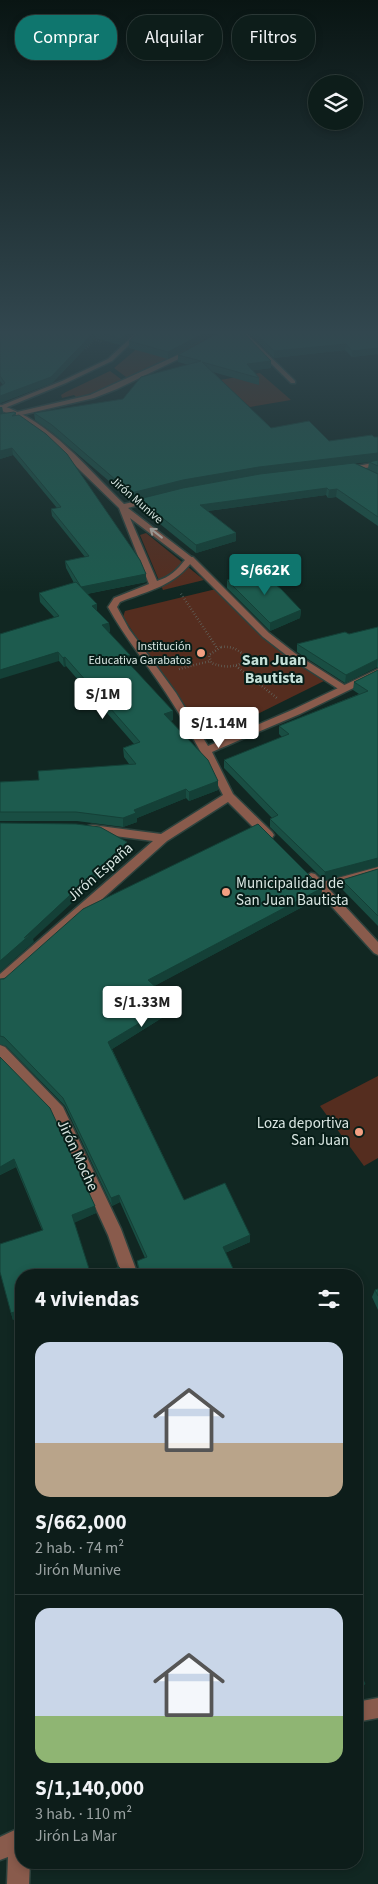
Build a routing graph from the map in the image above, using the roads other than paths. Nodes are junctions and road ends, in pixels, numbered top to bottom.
1 (22, 418) edge
2 (378, 464) edge
3 (356, 468) junction
4 (338, 470) edge
5 (371, 475) edge
6 (165, 496) edge
7 (122, 507) junction
8 (190, 560) junction
9 (154, 585) junction
10 (378, 672) edge
11 (343, 688) junction
12 (206, 751) junction
13 (229, 796) junction
14 (77, 827) edge
15 (163, 838) junction
16 (278, 845) edge
17 (300, 866) edge
18 (378, 871) edge
19 (321, 887) junction
20 (378, 950) edge
21 (0, 982) edge
22 (0, 1052) edge
23 (128, 1269) edge
24 (378, 1708) edge
25 (363, 1711) edge
26 (15, 1841) edge
27 (0, 1849) edge
28 (19, 1869) edge
29 (18, 1884) edge

1 - 7 street, Jirón Munive
2 - 3 street
3 - 4 street
3 - 5 street
6 - 7 street
8 -> 7 street, Jirón Munive
7 - 9 street
8 - 9 street
8 - 11 street, Jirón Munive
9 - 12 street
10 - 11 street
11 - 12 street
12 - 13 street
13 - 15 street, Jirón España
13 - 16 street
14 - 15 street
15 - 21 street, Jirón España
17 - 19 street
18 - 19 street
19 - 20 street
22 - 23 street, Jirón Moche
24 - 25 street
26 - 27 street
28 - 29 street

